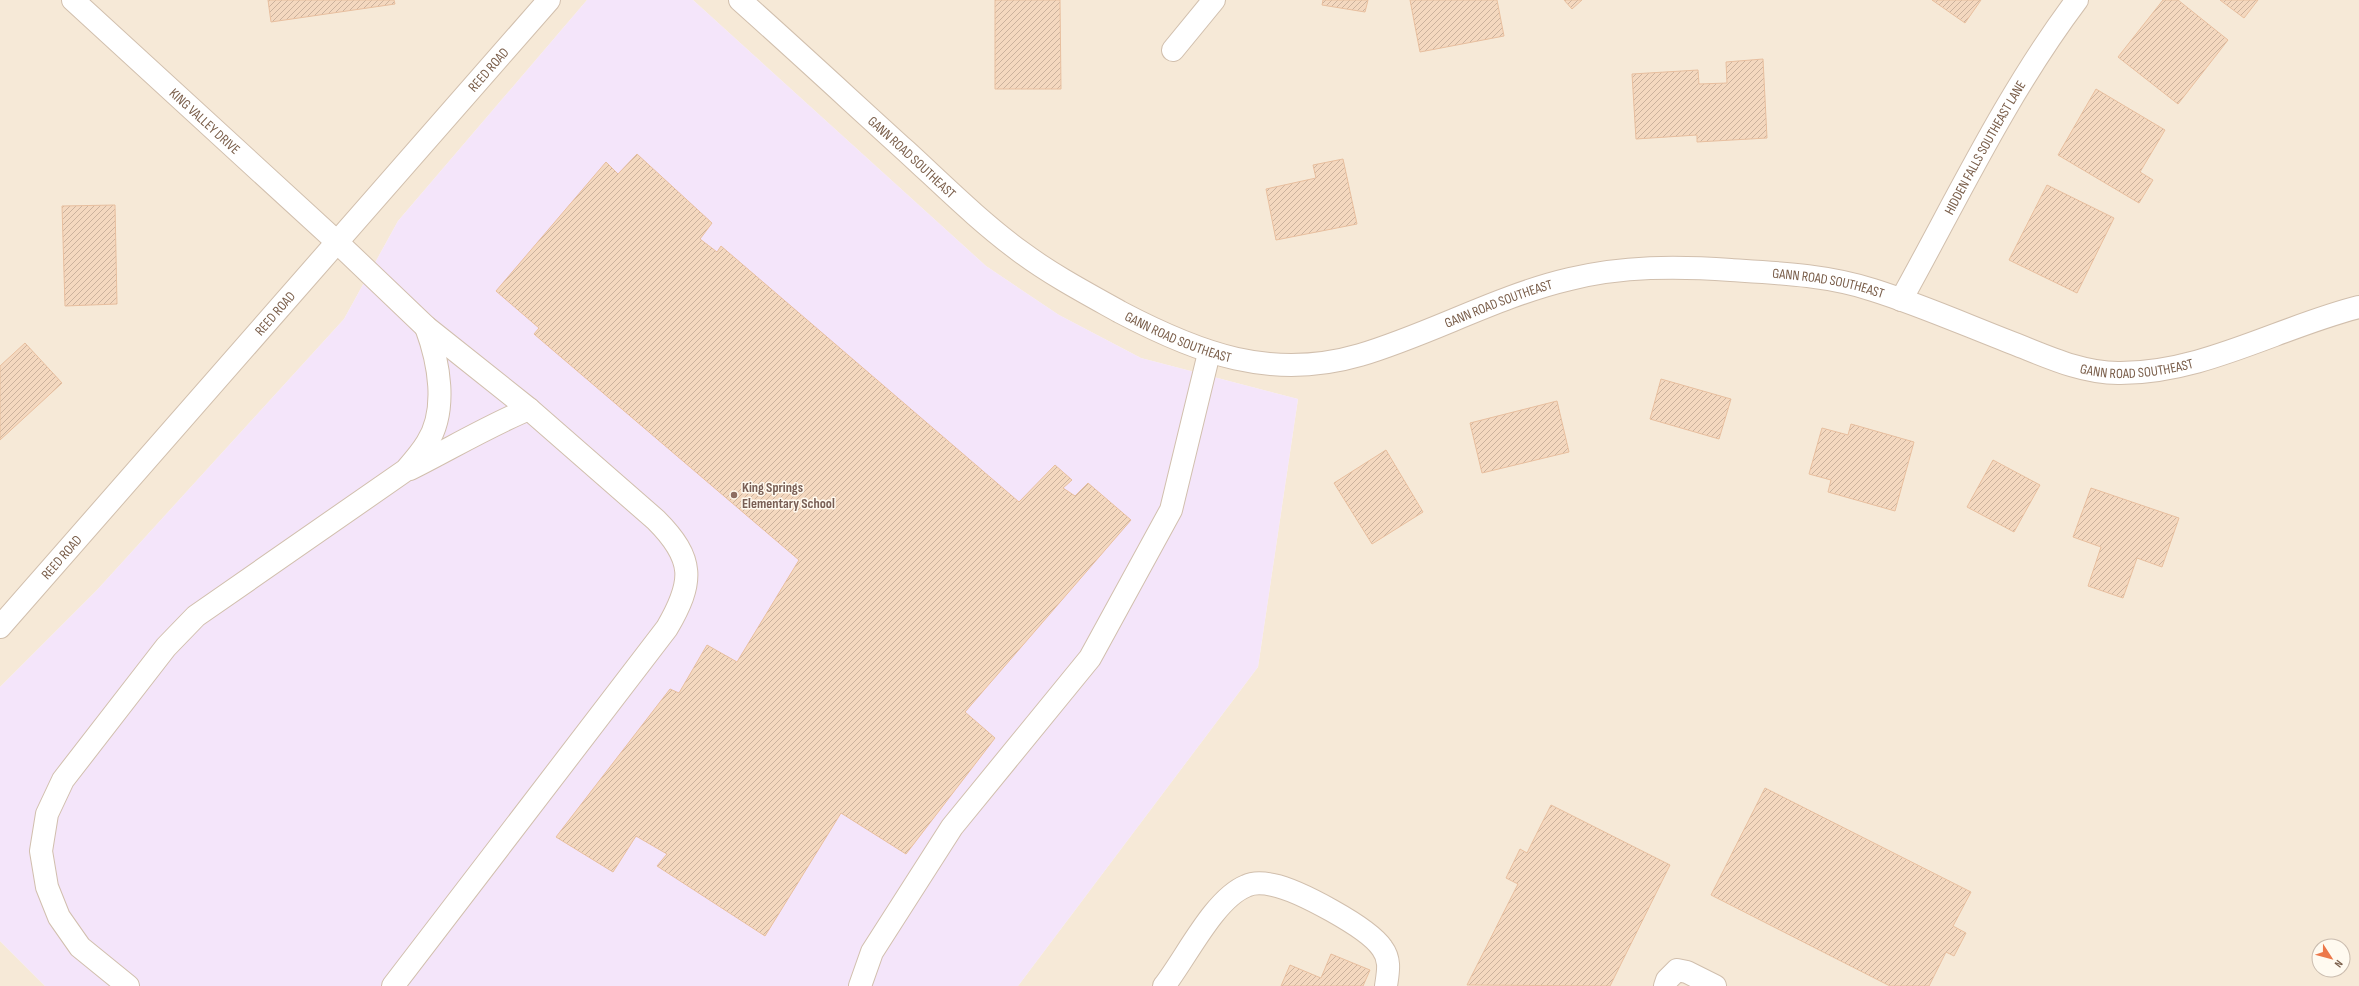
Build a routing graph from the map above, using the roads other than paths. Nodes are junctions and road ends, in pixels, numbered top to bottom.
1 (73, 0) edge
2 (549, 0) edge
3 (740, 0) edge
4 (1214, 0) edge
5 (2077, 0) edge
6 (1173, 50) dead end
7 (337, 242) junction
8 (1901, 300) junction
9 (2359, 307) edge
10 (426, 327) junction
11 (1209, 353) junction
12 (529, 409) junction
13 (406, 470) junction
14 (0, 627) edge
15 (128, 986) edge
16 (393, 986) edge
17 (860, 986) edge
18 (1164, 986) edge
19 (1386, 986) edge
20 (1665, 986) edge
21 (1715, 986) edge

1 - 7 street, KING VALLEY DRIVE
2 - 7 street, REED ROAD
3 - 11 street, GANN ROAD SOUTHEAST
4 - 6 street
5 - 8 street, HIDDEN FALLS SOUTHEAST LANE
7 - 10 street, KING VALLEY DRIVE
7 - 14 street, REED ROAD
8 - 9 street, GANN ROAD SOUTHEAST
8 - 11 street, GANN ROAD SOUTHEAST
10 - 12 street, KING VALLEY DRIVE
10 - 13 street
11 - 17 street
12 - 13 street
12 - 16 street, KING VALLEY DRIVE
13 - 15 street
18 - 19 street
20 - 21 street

